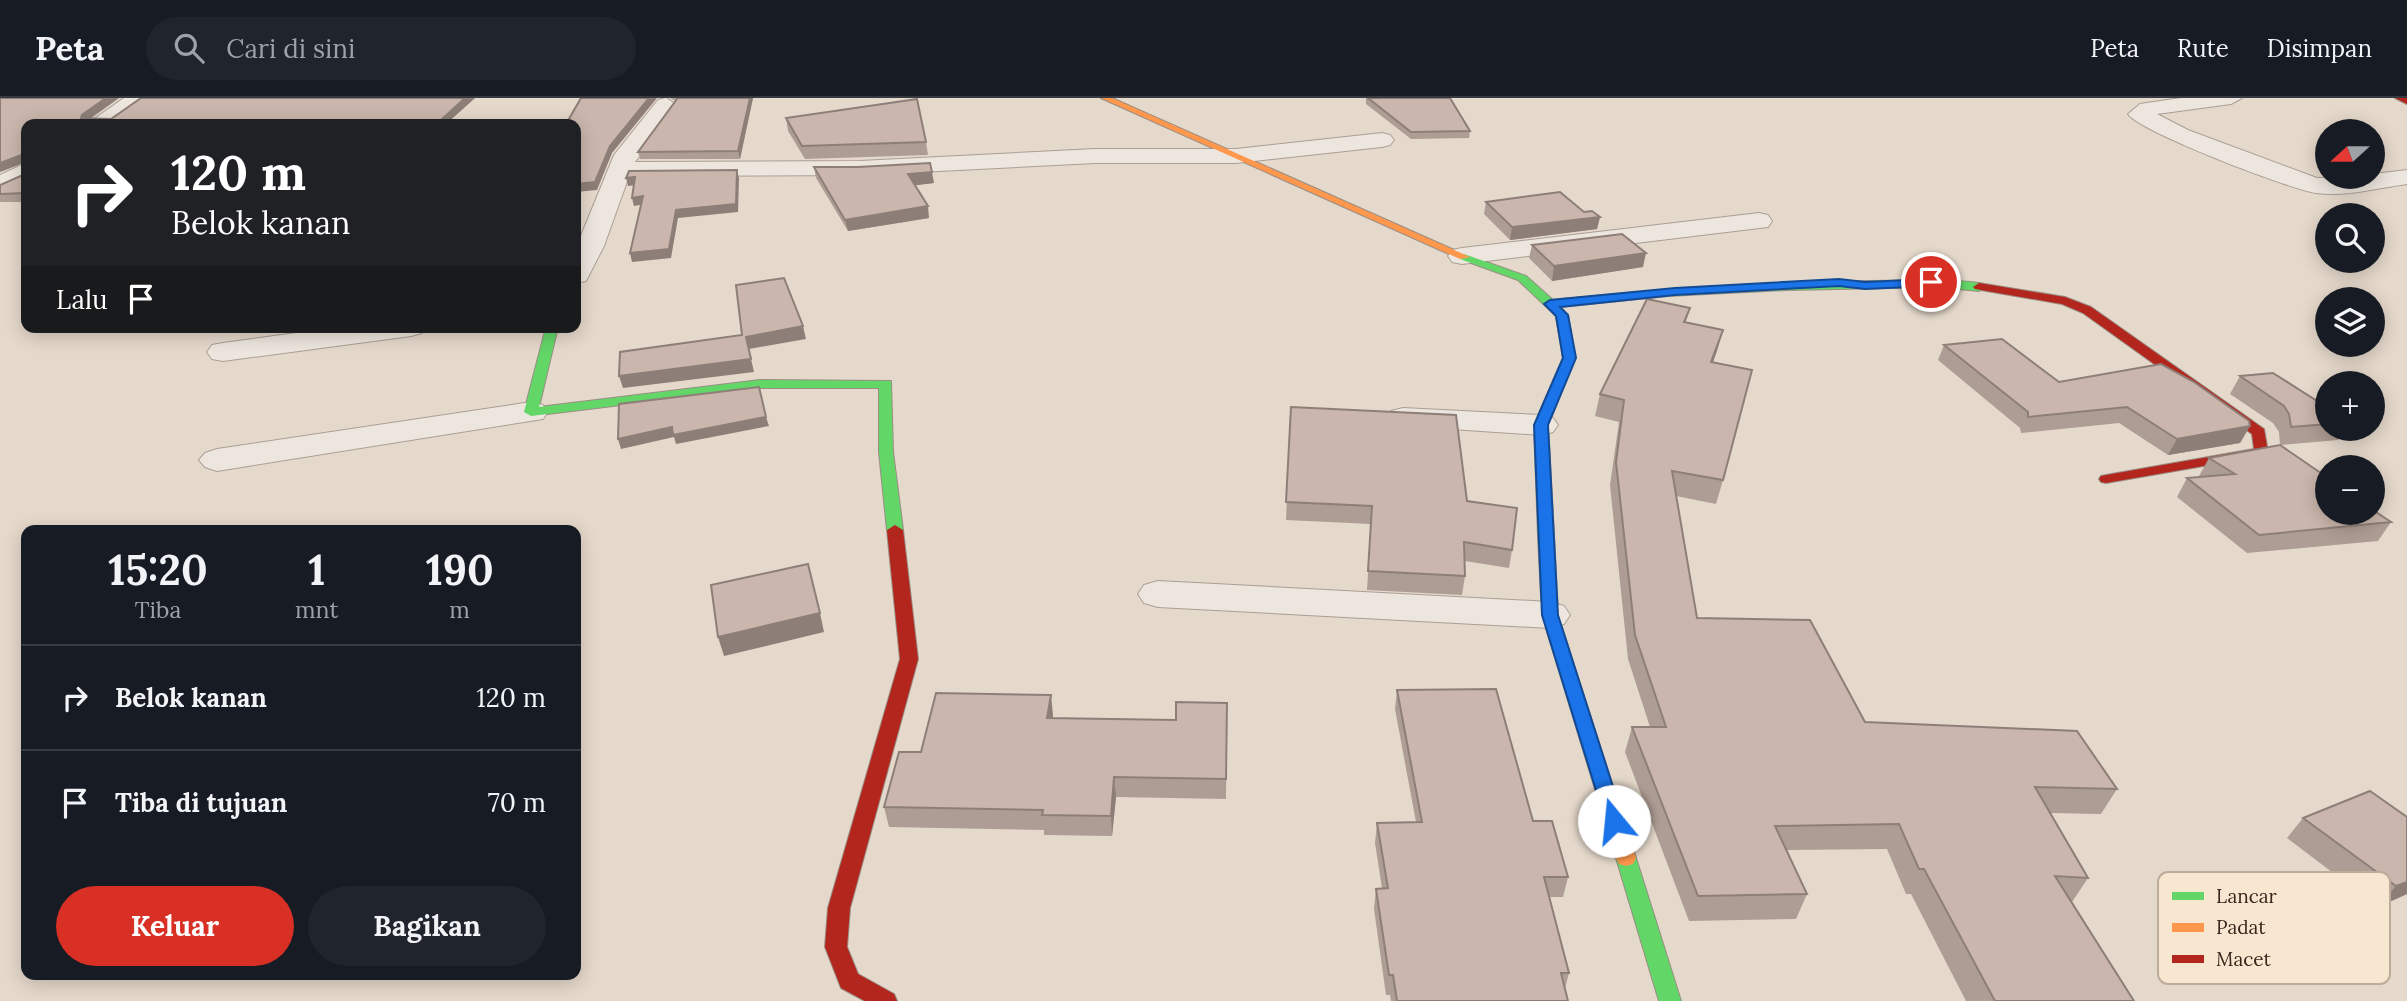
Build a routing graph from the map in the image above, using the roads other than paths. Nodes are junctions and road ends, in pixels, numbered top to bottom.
1 (139, 98) edge
2 (1105, 98) edge
3 (2231, 98) edge
4 (2399, 98) edge
5 (2407, 101) edge
6 (666, 105) dead end
7 (106, 119) edge
8 (1382, 139) dead end
9 (1236, 156) junction
10 (21, 159) edge
11 (621, 169) junction
12 (2407, 177) edge
13 (0, 186) edge
14 (1759, 221) dead end
15 (1462, 256) junction
16 (581, 266) edge
17 (1550, 304) junction
18 (366, 333) edge
19 (551, 333) edge
20 (223, 352) dead end
21 (531, 412) junction
22 (1378, 417) edge
23 (1541, 425) junction
24 (217, 460) dead end
25 (2106, 480) dead end
26 (1158, 594) dead end
27 (1550, 615) junction
28 (886, 1001) edge
29 (1670, 1001) edge

1 - 7 street
2 - 9 street
3 - 12 street
4 - 5 street
6 - 11 street
8 - 9 street
9 - 11 street
9 - 15 street
10 - 13 street
11 - 16 street
14 - 15 street
15 - 17 street
17 - 23 street
17 - 25 street
18 - 20 street
19 - 21 street
21 - 24 street
21 - 28 street
22 - 23 street
23 - 27 street
26 - 27 street
27 - 29 street

